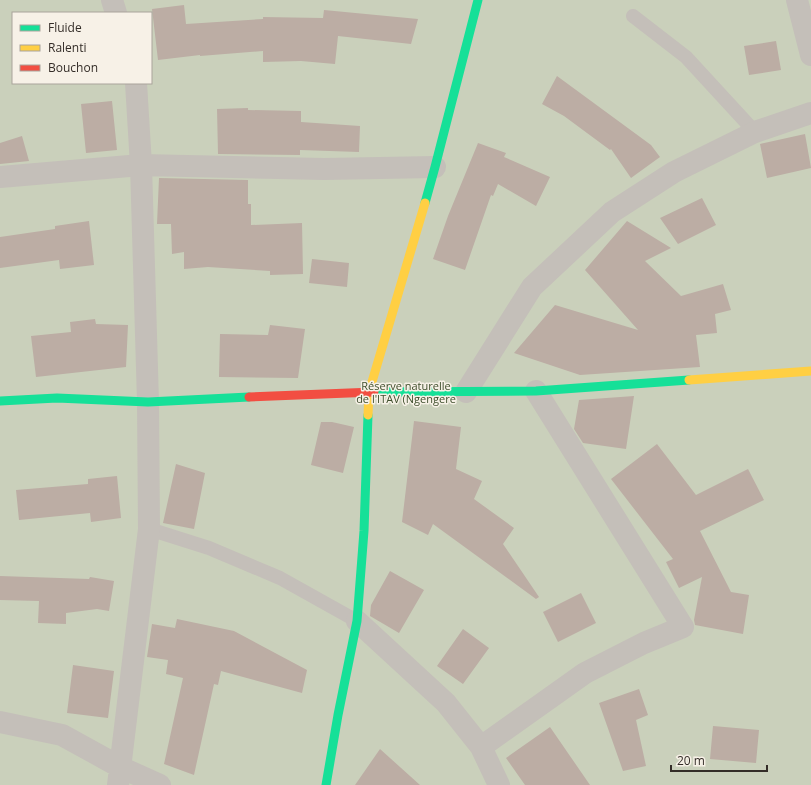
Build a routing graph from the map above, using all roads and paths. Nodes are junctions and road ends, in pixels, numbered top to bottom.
1 (112, 0) edge
2 (478, 0) edge
3 (797, 0) edge
4 (116, 12) edge
5 (634, 16) dead end
6 (811, 55) edge
7 (136, 84) edge
8 (811, 114) edge
9 (755, 132) junction
10 (141, 165) junction
11 (435, 166) junction
12 (0, 177) edge
13 (811, 371) edge
14 (536, 391) junction
15 (369, 392) junction
16 (466, 392) junction
17 (0, 401) edge
18 (148, 402) junction
19 (149, 529) junction
20 (357, 621) junction
21 (0, 722) edge
22 (481, 748) junction
23 (119, 776) edge
24 (160, 785) edge
25 (326, 785) edge
26 (500, 785) edge

1 - 4 street
2 - 11 street
3 - 6 street
5 - 9 lane
7 - 10 street
8 - 9 street
9 - 16 street
10 - 11 street
10 - 12 street
10 - 18 street
11 - 15 street
13 - 14 street
14 - 16 street
14 - 22 street
15 - 16 street
15 - 18 street
15 - 20 street
17 - 18 street
18 - 19 street
19 - 20 lane
19 - 23 street
20 - 22 street
20 - 25 street
21 - 23 street
22 - 26 street
23 - 24 street

